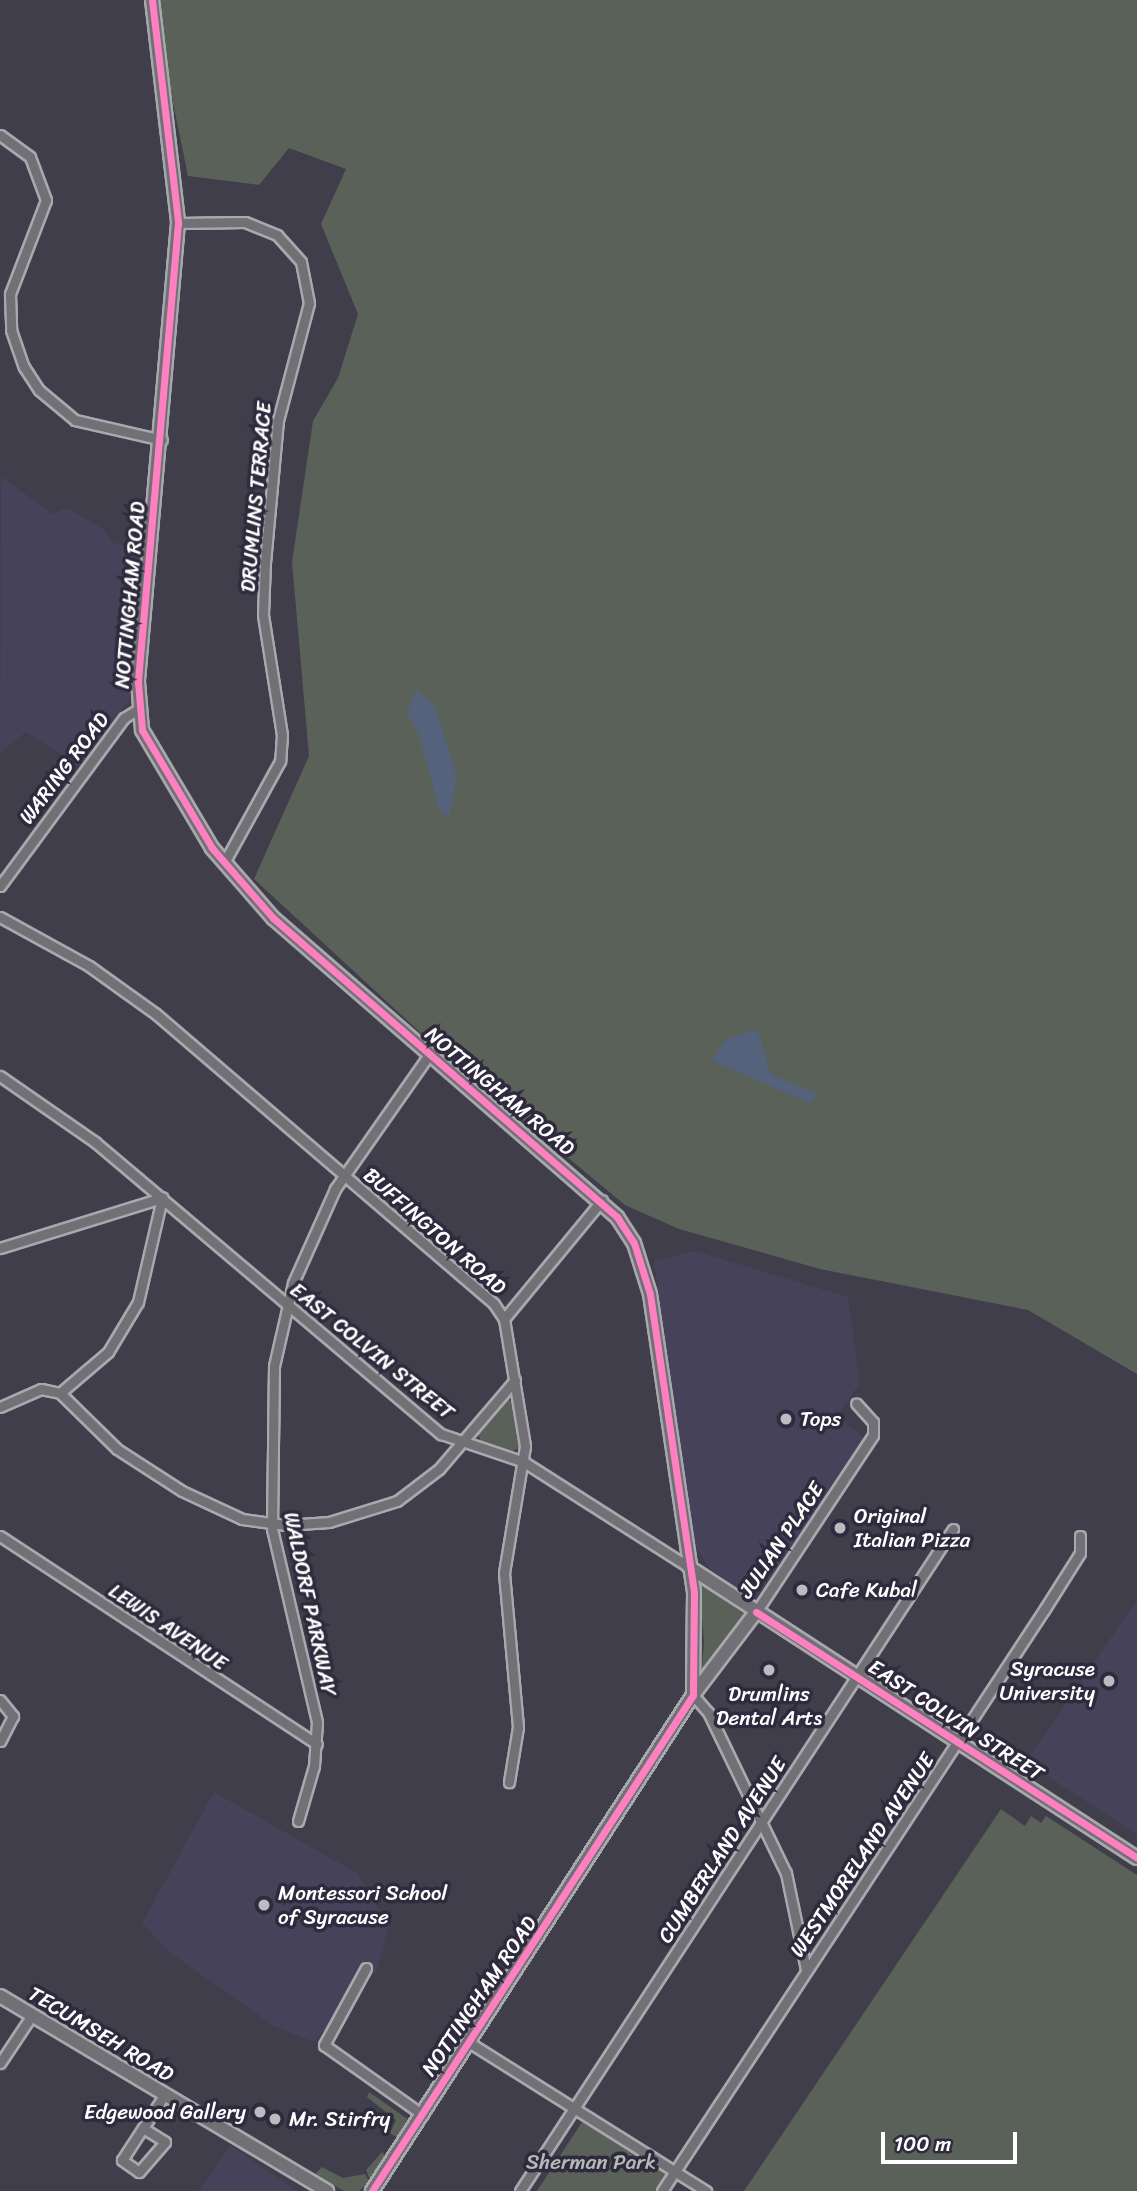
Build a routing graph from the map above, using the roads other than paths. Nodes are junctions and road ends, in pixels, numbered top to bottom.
1 (152, 0) edge
2 (0, 135) edge
3 (178, 223) junction
4 (162, 440) junction
5 (136, 710) junction
6 (224, 863) junction
7 (0, 886) edge
8 (0, 916) edge
9 (428, 1056) junction
10 (0, 1076) edge
11 (344, 1174) junction
12 (162, 1198) junction
13 (602, 1200) junction
14 (0, 1248) edge
15 (286, 1305) junction
16 (504, 1320) junction
17 (515, 1380) junction
18 (60, 1393) junction
19 (856, 1402) dead end
20 (0, 1407) edge
21 (463, 1442) junction
22 (524, 1462) junction
23 (272, 1523) junction
24 (953, 1529) dead end
25 (0, 1536) edge
26 (1080, 1536) dead end
27 (689, 1567) junction
28 (756, 1612) junction
29 (856, 1677) junction
30 (693, 1695) junction
31 (0, 1700) edge
32 (0, 1741) edge
33 (958, 1742) junction
34 (317, 1744) junction
35 (509, 1782) dead end
36 (298, 1821) dead end
37 (761, 1821) junction
38 (1137, 1858) edge
39 (366, 1968) dead end
40 (806, 1969) junction
41 (0, 1996) edge
42 (32, 2015) junction
43 (470, 2043) junction
44 (0, 2063) edge
45 (164, 2094) junction
46 (573, 2109) junction
47 (423, 2115) junction
48 (142, 2128) junction
49 (675, 2173) junction
50 (327, 2191) edge
51 (372, 2191) edge
52 (520, 2191) edge
53 (662, 2191) edge
54 (706, 2191) edge

1 - 3 street, NOTTINGHAM ROAD
2 - 4 street
3 - 4 street, NOTTINGHAM ROAD
3 - 6 street, DRUMLINS TERRACE
4 - 5 street, NOTTINGHAM ROAD
5 - 6 street, NOTTINGHAM ROAD
5 - 7 street, WARING ROAD
6 - 9 street, NOTTINGHAM ROAD
8 - 11 street, BUFFINGTON ROAD
9 - 11 street, WALDORF PARKWAY
9 - 13 street, NOTTINGHAM ROAD
10 - 12 street, EAST COLVIN STREET
11 - 15 street, WALDORF PARKWAY
11 - 16 street, BUFFINGTON ROAD
12 - 14 street
12 - 15 street, EAST COLVIN STREET
12 - 18 street
13 - 16 street
13 - 27 street, NOTTINGHAM ROAD
15 - 21 street, EAST COLVIN STREET
15 - 23 street, WALDORF PARKWAY
16 - 17 street, BUFFINGTON ROAD
17 - 21 street
17 - 22 street, BUFFINGTON ROAD
18 - 20 street
18 - 23 street
19 - 28 street, JULIAN PLACE
21 - 22 street, EAST COLVIN STREET
21 - 23 street
22 - 27 street, EAST COLVIN STREET
22 - 35 street, BUFFINGTON ROAD
23 - 34 street, WALDORF PARKWAY
24 - 29 street, CUMBERLAND AVENUE
25 - 34 street, LEWIS AVENUE
26 - 33 street, WESTMORELAND AVENUE
27 - 28 street, EAST COLVIN STREET
27 - 30 street, NOTTINGHAM ROAD
28 - 29 street, EAST COLVIN STREET
28 - 30 street, JULIAN PLACE
29 - 33 street, EAST COLVIN STREET
29 - 37 street, CUMBERLAND AVENUE
30 - 37 street
30 - 43 street, NOTTINGHAM ROAD
31 - 32 street
33 - 38 street, EAST COLVIN STREET
33 - 40 street, WESTMORELAND AVENUE
34 - 36 street, WALDORF PARKWAY
37 - 40 street
37 - 46 street, CUMBERLAND AVENUE
39 - 47 street
40 - 49 street, WESTMORELAND AVENUE
41 - 42 street, TECUMSEH ROAD
42 - 44 street
42 - 45 street, TECUMSEH ROAD
43 - 46 street
43 - 47 street, NOTTINGHAM ROAD
45 - 48 street
45 - 50 street, TECUMSEH ROAD
46 - 49 street
46 - 52 street, CUMBERLAND AVENUE
47 - 51 street, NOTTINGHAM ROAD
48 - 48 street
49 - 53 street, WESTMORELAND AVENUE
49 - 54 street

